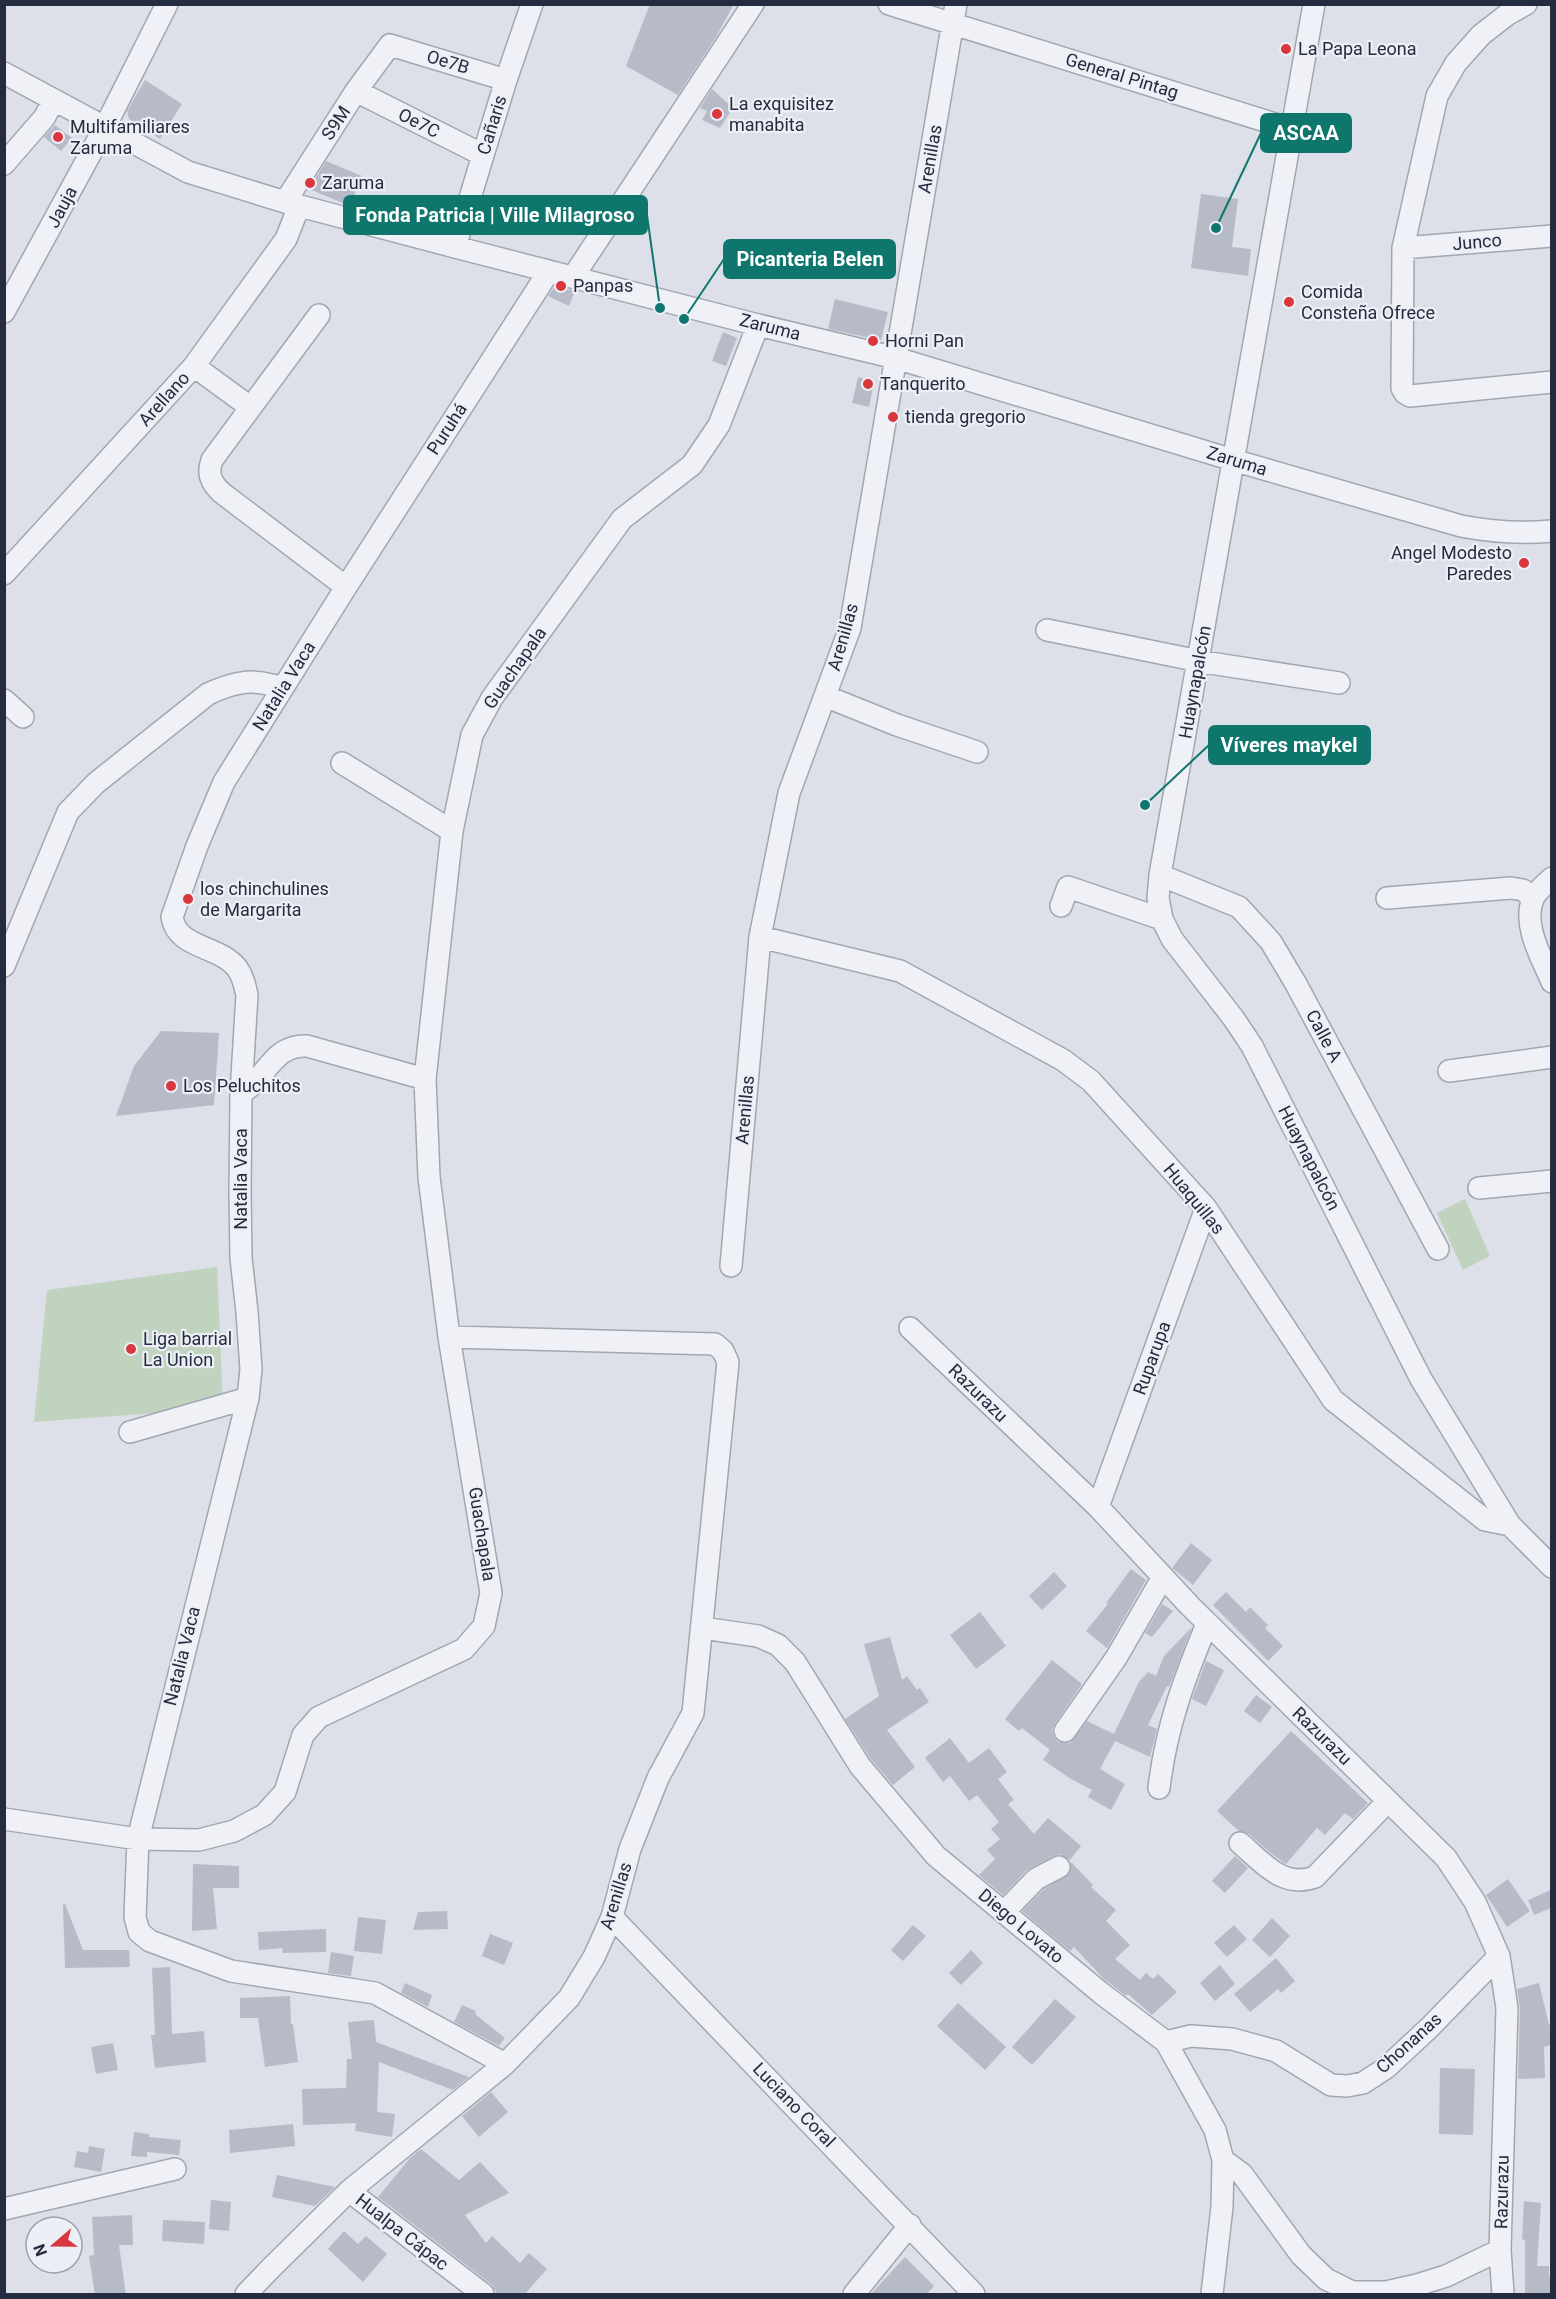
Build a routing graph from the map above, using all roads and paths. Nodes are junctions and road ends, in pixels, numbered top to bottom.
1 (167, 4) edge
2 (532, 4) edge
3 (753, 4) edge
4 (889, 4) edge
5 (1314, 4) edge
6 (1527, 4) edge
7 (954, 14) edge
8 (390, 45) joint
9 (4, 73) edge
10 (506, 80) junction
11 (356, 91) junction
12 (54, 100) junction
13 (105, 128) junction
14 (1291, 129) junction
15 (483, 155) junction
16 (4, 164) edge
17 (292, 204) junction
18 (1551, 236) edge
19 (455, 247) junction
20 (1402, 249) junction
21 (549, 271) junction
22 (573, 277) junction
23 (4, 312) edge
24 (319, 315) dead end
25 (758, 325) junction
26 (896, 358) junction
27 (194, 366) junction
28 (1551, 382) edge
29 (250, 407) junction
30 (1233, 460) junction
31 (1551, 531) edge
32 (4, 574) edge
33 (346, 586) junction
34 (1047, 630) dead end
35 (1199, 660) junction
36 (1339, 683) dead end
37 (283, 688) junction
38 (825, 696) junction
39 (4, 700) edge
40 (23, 717) dead end
41 (977, 752) dead end
42 (342, 763) dead end
43 (452, 831) junction
44 (1160, 875) junction
45 (1551, 878) edge
46 (1387, 898) dead end
47 (1533, 898) junction
48 (1061, 906) dead end
49 (1162, 919) junction
50 (760, 937) junction
51 (4, 966) edge
52 (1551, 982) edge
53 (1551, 1057) edge
54 (1449, 1071) dead end
55 (424, 1079) junction
56 (242, 1093) junction
57 (1551, 1181) edge
58 (1479, 1188) dead end
59 (1206, 1208) junction
60 (1438, 1249) dead end
61 (731, 1266) dead end
62 (910, 1328) dead end
63 (449, 1337) junction
64 (248, 1398) junction
65 (130, 1432) dead end
66 (1098, 1507) junction
67 (1510, 1525) junction
68 (1551, 1567) edge
69 (1163, 1577) junction
70 (1208, 1624) junction
71 (703, 1628) junction
72 (1065, 1731) dead end
73 (1159, 1788) dead end
74 (1388, 1801) junction
75 (4, 1819) edge
76 (138, 1839) junction
77 (1240, 1843) dead end
78 (1059, 1867) dead end
79 (1004, 1912) junction
80 (612, 1917) junction
81 (1499, 1956) junction
82 (1166, 2042) junction
83 (505, 2064) junction
84 (1223, 2160) junction
85 (175, 2169) dead end
86 (350, 2191) junction
87 (4, 2209) edge
88 (910, 2225) junction
89 (1500, 2250) junction
90 (246, 2295) edge
91 (483, 2295) edge
92 (854, 2295) edge
93 (974, 2295) edge
94 (1212, 2295) edge
95 (1503, 2295) edge

1 - 13 street, Jauja
2 - 10 street, Cañaris
3 - 22 street
4 - 7 street, General Pintag
5 - 14 street, Huaynapalcón
6 - 20 street
7 - 14 street, General Pintag
7 - 26 street, Arenillas
8 - 10 street, Oe7B
8 - 11 street, S9M
9 - 12 street, Zaruma
10 - 15 street, Cañaris
11 - 15 street, Oe7C
11 - 17 street, S9M
12 - 13 street, Zaruma
12 - 16 street
13 - 17 street, Zaruma
13 - 23 street, Jauja
14 - 30 street, Huaynapalcón
15 - 19 street, Cañaris
17 - 19 street, Zaruma
17 - 27 street, Arellano
18 - 20 street, Junco
19 - 21 street, Zaruma
20 - 28 street
21 - 22 street, Zaruma
21 - 33 street, Puruhá
22 - 25 street, Zaruma
24 - 29 street
25 - 26 street, Zaruma
25 - 43 street, Guachapala
26 - 30 street, Zaruma
26 - 38 street, Arenillas
27 - 29 street
27 - 32 street, Arellano
29 - 33 street
30 - 31 street, Zaruma
30 - 35 street, Huaynapalcón
33 - 37 street, Natalia Vaca
34 - 35 street
35 - 36 street
35 - 44 street, Huaynapalcón
37 - 51 street
37 - 56 street, Natalia Vaca
38 - 41 street
38 - 50 street, Arenillas
39 - 40 street
42 - 43 street
43 - 55 street, Guachapala
44 - 49 street, Huaynapalcón
44 - 60 street, Calle A
45 - 47 street
46 - 47 street
47 - 52 street
48 - 49 street
49 - 67 street, Huaynapalcón
50 - 59 street, Huaquillas
50 - 61 street, Arenillas
53 - 54 street
55 - 56 street
55 - 63 street, Guachapala
56 - 64 street, Natalia Vaca
57 - 58 street
59 - 66 street, Ruparupa
59 - 67 street, Huaquillas
62 - 66 street, Razurazu
63 - 71 street, Arenillas
63 - 76 street, Guachapala
64 - 65 street
64 - 76 street, Natalia Vaca
66 - 69 street, Razurazu
67 - 68 street
69 - 70 street, Razurazu
69 - 72 street
70 - 73 street
70 - 74 street, Razurazu
71 - 79 street, Diego Lovato
71 - 80 street, Arenillas
74 - 77 street
74 - 81 street, Razurazu
75 - 76 street, Guachapala
76 - 83 street, Natalia Vaca
78 - 79 street
79 - 82 street, Diego Lovato
80 - 83 street, Arenillas
80 - 88 street, Luciano Coral
81 - 82 street, Chonanas
81 - 89 street, Razurazu
82 - 84 street, Diego Lovato
83 - 86 street, Arenillas
84 - 89 street, Razurazu
84 - 94 street, Diego Lovato
85 - 87 street
86 - 90 street, Arenillas
86 - 91 street, Hualpa Cápac
88 - 92 street
88 - 93 street, Luciano Coral
89 - 95 street, Razurazu

